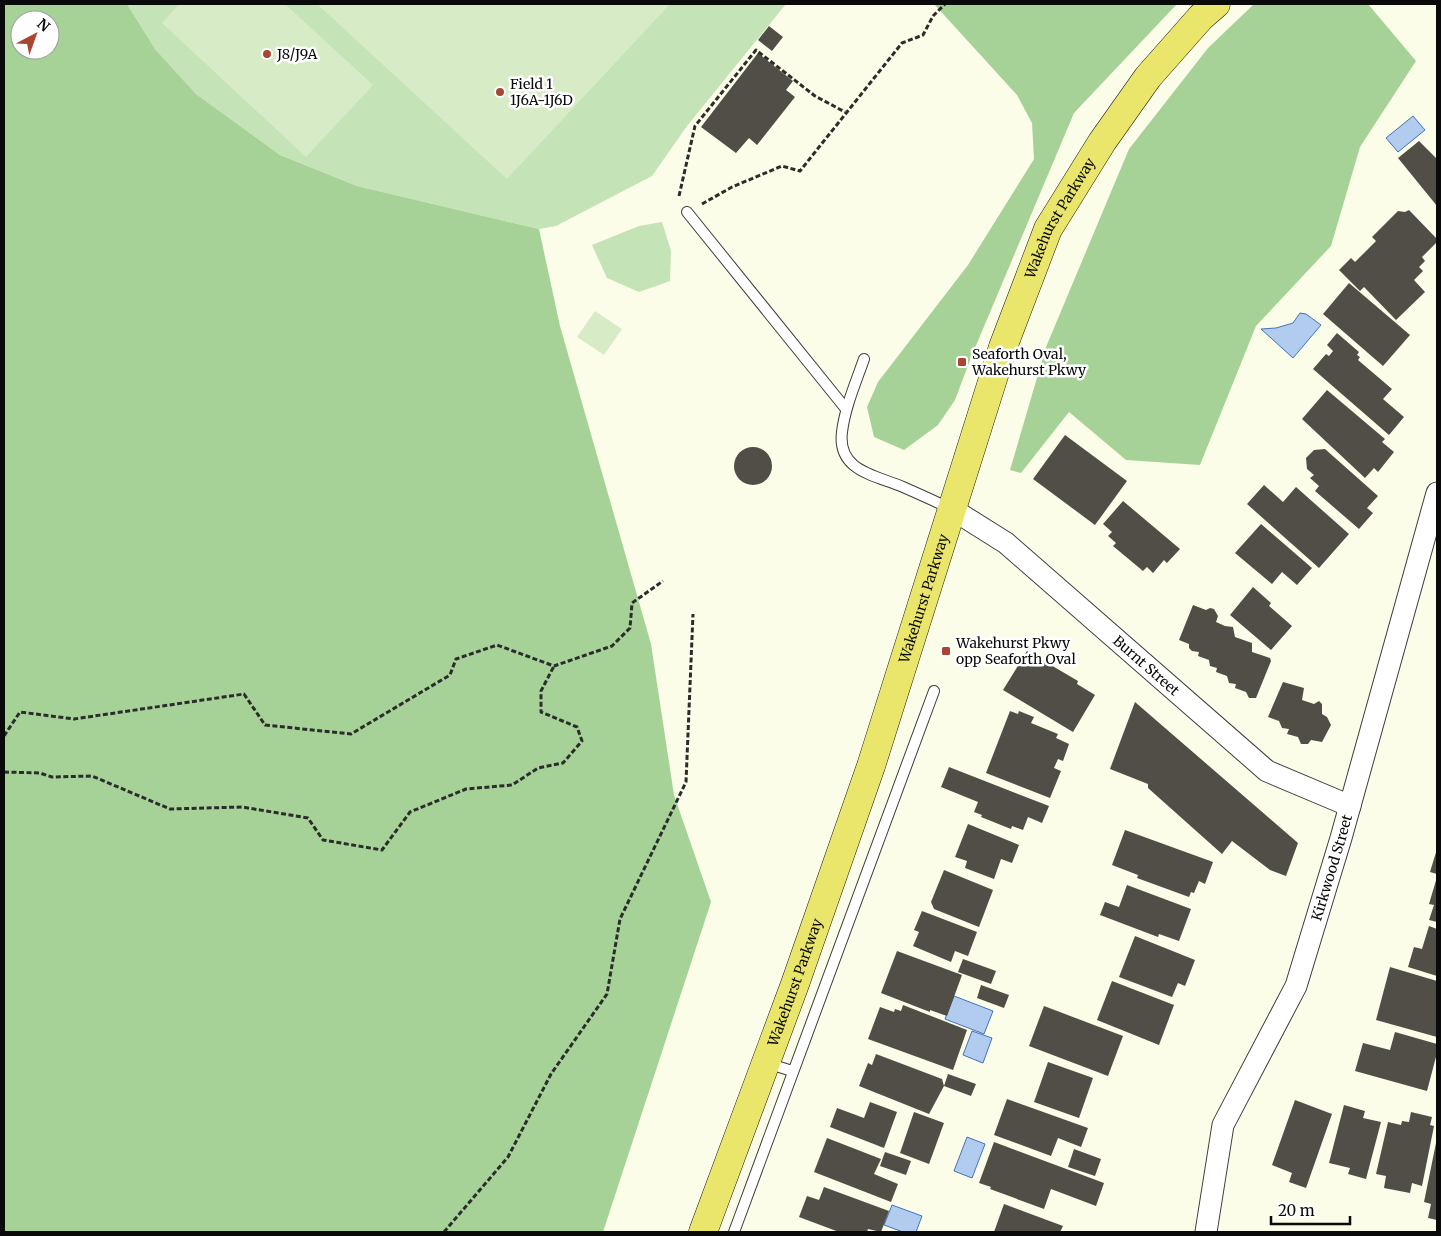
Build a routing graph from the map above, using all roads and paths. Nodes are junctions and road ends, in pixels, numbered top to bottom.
1 (945, 4) edge
2 (1216, 4) edge
3 (846, 112) junction
4 (687, 212) junction
5 (864, 359) dead end
6 (846, 410) junction
7 (1437, 493) edge
8 (952, 509) junction
9 (663, 581) dead end
10 (693, 614) dead end
11 (554, 666) junction
12 (934, 691) dead end
13 (4, 736) edge
14 (4, 772) edge
15 (1350, 806) junction
16 (766, 1062) junction
17 (792, 1071) junction
18 (444, 1232) edge
19 (703, 1232) edge
20 (734, 1232) edge
21 (1206, 1232) edge

1 - 3 path
2 - 8 main road, Wakehurst Parkway
3 - 4 path
3 - 4 path
4 - 6 lane
5 - 6 lane
6 - 8 lane
7 - 15 street, Kirkwood Street
8 - 15 street, Burnt Street
8 - 16 main road, Wakehurst Parkway
9 - 11 path
10 - 18 path
11 - 13 path
11 - 14 path
12 - 17 lane
15 - 21 street, Kirkwood Street
16 - 17 lane
16 - 19 main road, Wakehurst Parkway
17 - 20 lane

